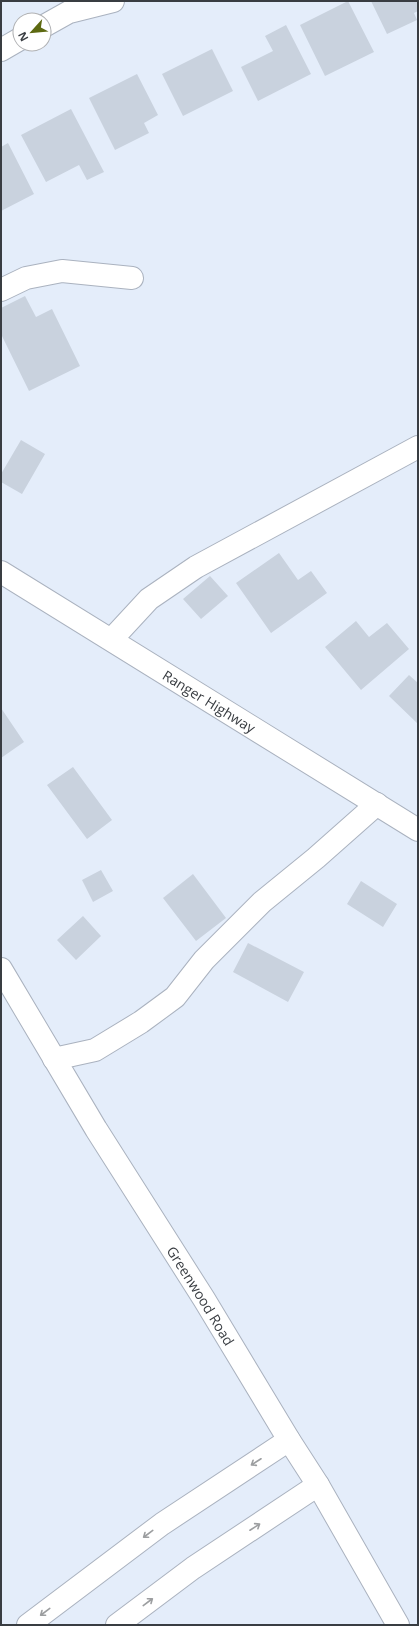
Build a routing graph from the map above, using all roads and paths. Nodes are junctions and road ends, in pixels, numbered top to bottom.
1 (113, 1) edge
2 (52, 22) edge
3 (12, 44) edge
4 (1, 50) edge
5 (132, 278) dead end
6 (1, 290) edge
7 (418, 447) edge
8 (1, 572) edge
9 (112, 639) junction
10 (377, 804) junction
11 (418, 830) edge
12 (1, 969) edge
13 (54, 1059) junction
14 (289, 1440) junction
15 (318, 1486) junction
16 (28, 1625) edge
17 (117, 1625) edge
18 (398, 1625) edge

1 - 2 street
3 - 4 street
5 - 6 street
7 - 9 street
8 - 9 street, Ranger Highway
9 - 10 street, Ranger Highway
10 - 11 street, Ranger Highway
10 - 13 street
12 - 13 street, Greenwood Road
13 - 14 street, Greenwood Road
14 - 15 street, Greenwood Road
14 -> 16 street
17 -> 15 street
15 - 18 street, Greenwood Road

